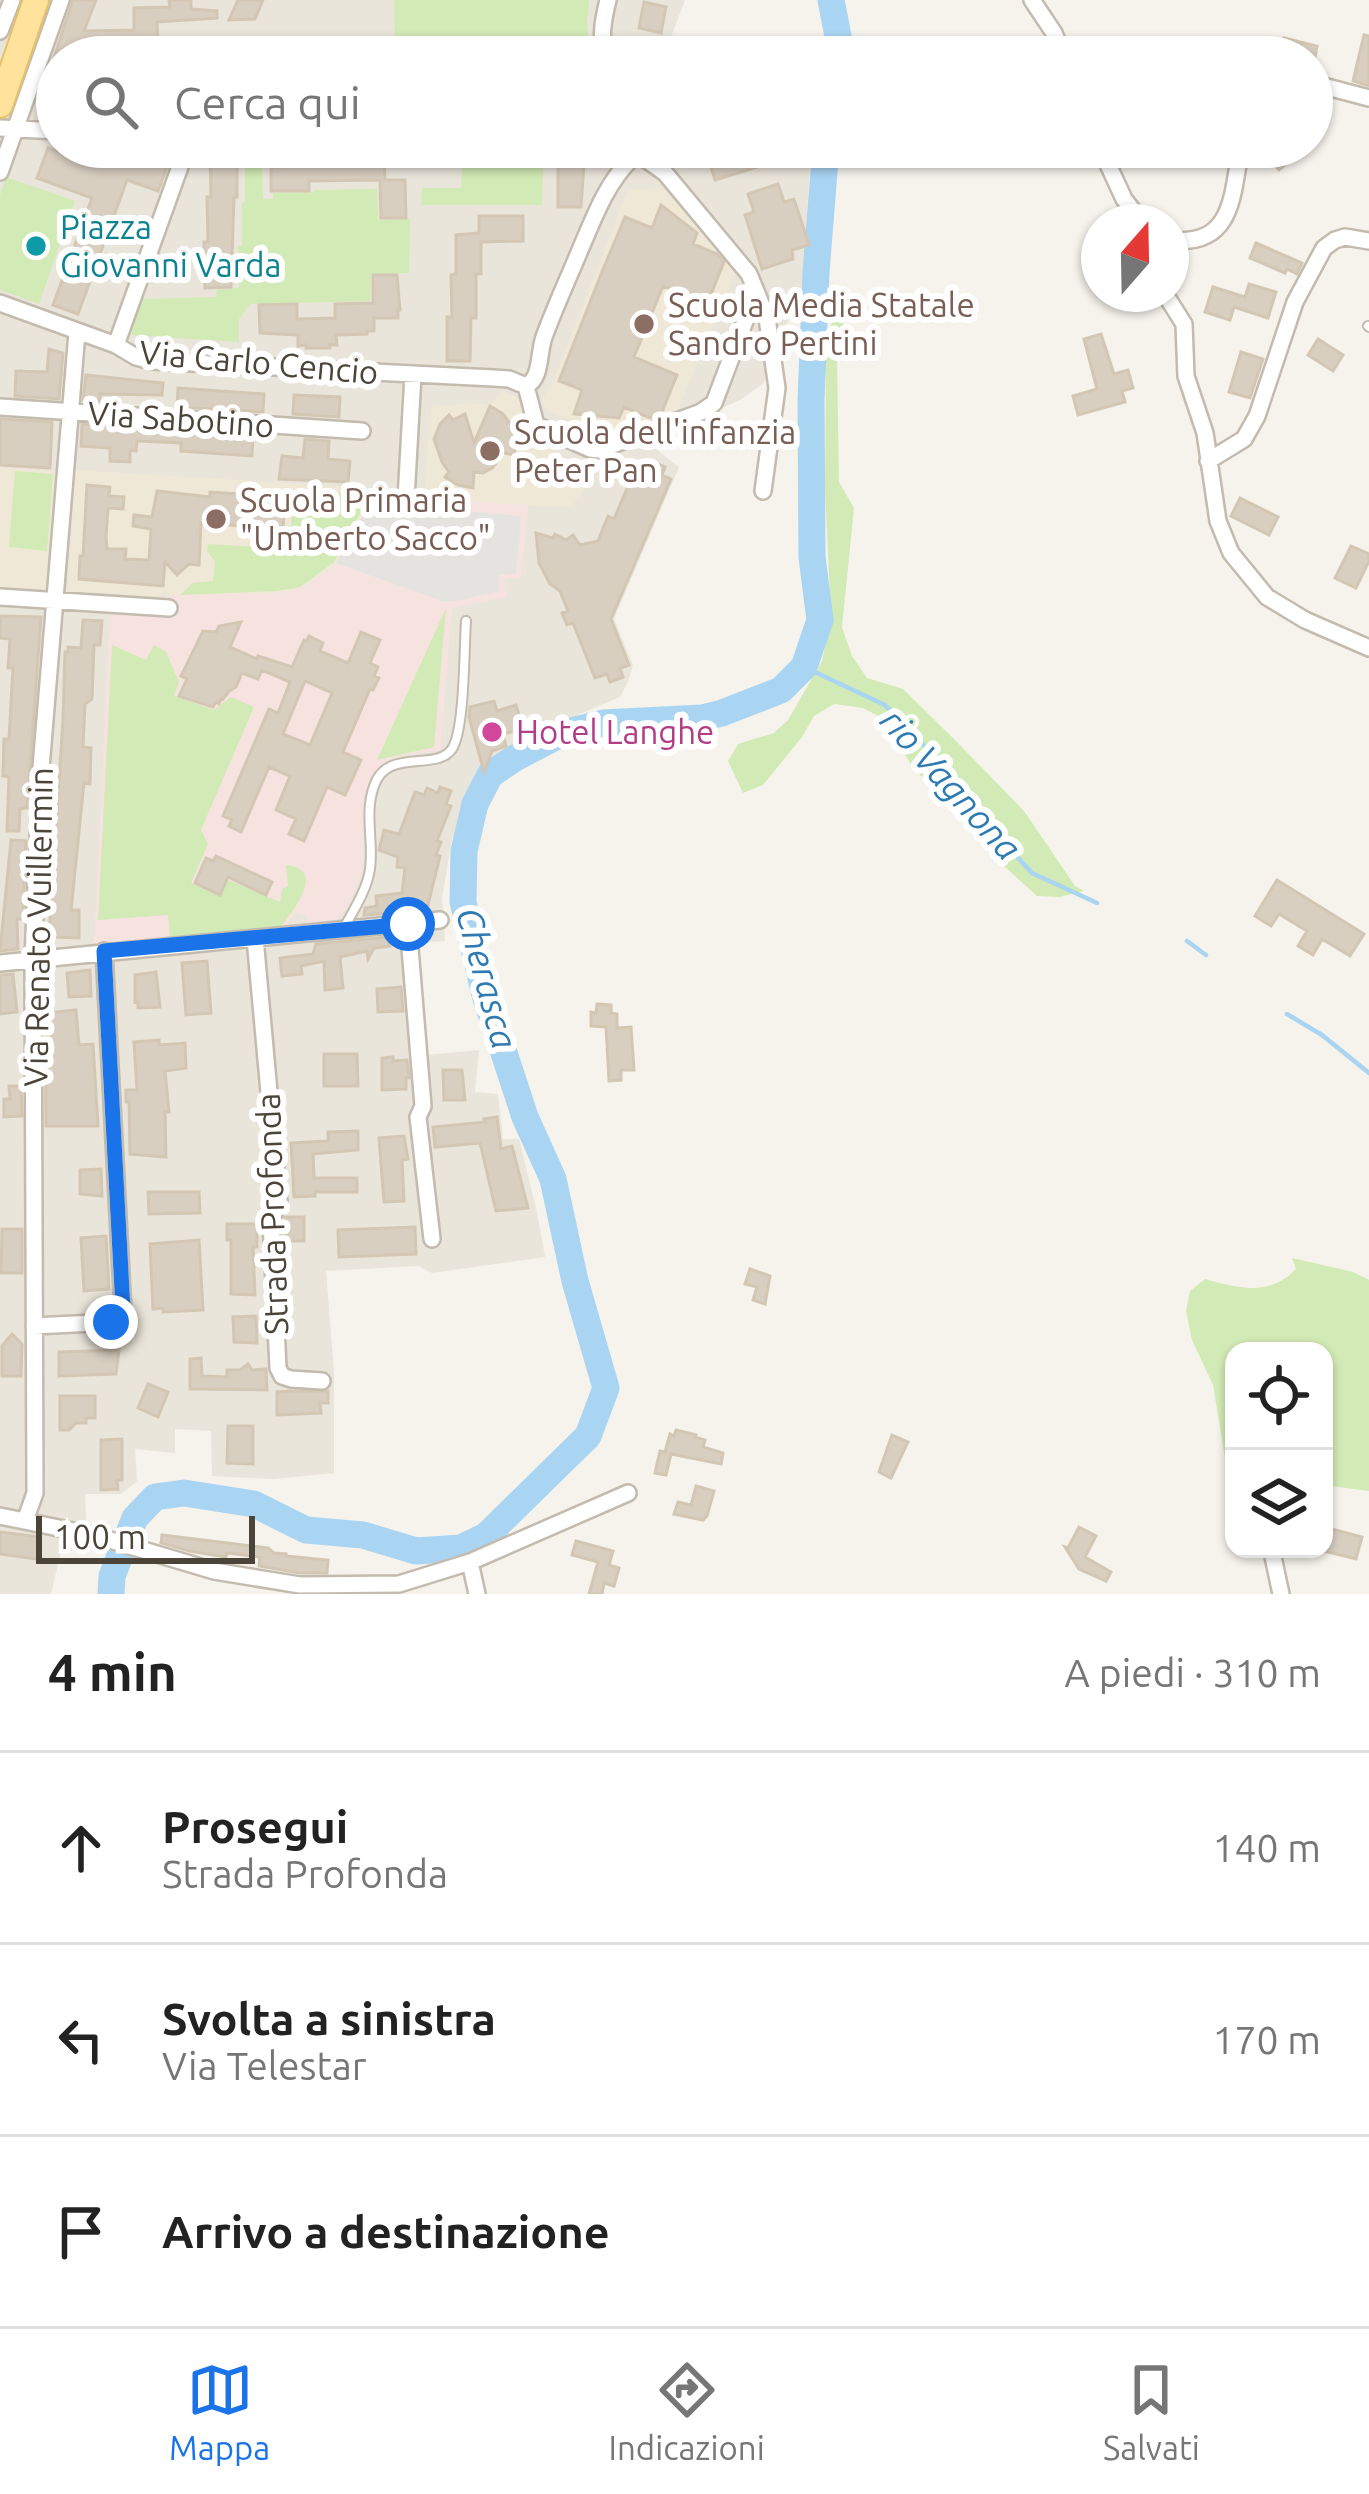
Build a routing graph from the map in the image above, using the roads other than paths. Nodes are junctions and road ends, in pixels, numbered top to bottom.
1 (12, 0) edge
2 (36, 0) edge
3 (61, 0) edge
4 (608, 0) edge
5 (1032, 0) edge
6 (0, 31) edge
7 (46, 36) edge
8 (603, 36) edge
9 (1054, 36) edge
10 (36, 61) edge
11 (1333, 89) edge
12 (1369, 98) edge
13 (0, 105) edge
14 (8, 129) edge
15 (179, 168) edge
16 (623, 168) edge
17 (659, 168) edge
18 (1110, 168) edge
19 (1237, 168) edge
20 (0, 172) edge
21 (1128, 204) edge
22 (1189, 240) edge
23 (1369, 241) edge
24 (756, 292) junction
25 (0, 303) edge
26 (1176, 312) edge
27 (77, 332) junction
28 (116, 345) junction
29 (412, 374) junction
30 (526, 386) junction
31 (0, 407) edge
32 (70, 412) junction
33 (362, 431) dead end
34 (1208, 461) junction
35 (764, 491) dead end
36 (406, 500) dead end
37 (0, 597) edge
38 (56, 602) junction
39 (169, 608) dead end
40 (466, 621) dead end
41 (1369, 648) edge
42 (440, 920) dead end
43 (408, 924) junction
44 (344, 929) junction
45 (255, 938) junction
46 (104, 951) junction
47 (33, 960) junction
48 (0, 963) edge
49 (432, 1239) dead end
50 (34, 1325) junction
51 (322, 1381) dead end
52 (628, 1493) dead end
53 (0, 1516) edge
54 (25, 1521) junction
55 (1273, 1558) edge
56 (470, 1562) junction
57 (400, 1589) edge
58 (300, 1590) edge
59 (477, 1594) edge
60 (1281, 1594) edge

1 - 6 street
2 - 13 main road
3 - 7 street
4 - 8 street
5 - 9 street
10 - 14 street
11 - 12 street
14 - 20 street
15 - 28 street
16 - 30 street
17 - 24 street
18 - 21 street
19 - 22 street
23 - 34 street
24 - 30 street
24 - 35 street
25 - 27 street, Via Carlo Cencio
26 - 34 street
27 - 28 street, Via Carlo Cencio
27 - 32 street, Via Renato Vuillermin
28 - 29 street, Via Carlo Cencio
29 - 30 street, Via Carlo Cencio
29 - 36 street
31 - 32 street, Via Sabotino
32 - 33 street, Via Sabotino
32 - 38 street, Via Renato Vuillermin
34 - 41 street
37 - 38 street
38 - 39 street
38 - 47 street, Via Renato Vuillermin
40 - 44 lane
42 - 43 street
43 - 44 street
43 - 49 street
44 - 45 street
45 - 46 street
45 - 51 street, Strada Profonda
46 - 47 street
46 - 50 street
47 - 48 street
47 - 50 street, Via Renato Vuillermin
50 - 54 street, Via Renato Vuillermin
52 - 56 street
53 - 54 street
54 - 58 street
55 - 60 street
56 - 57 street
56 - 59 street
57 - 58 street

